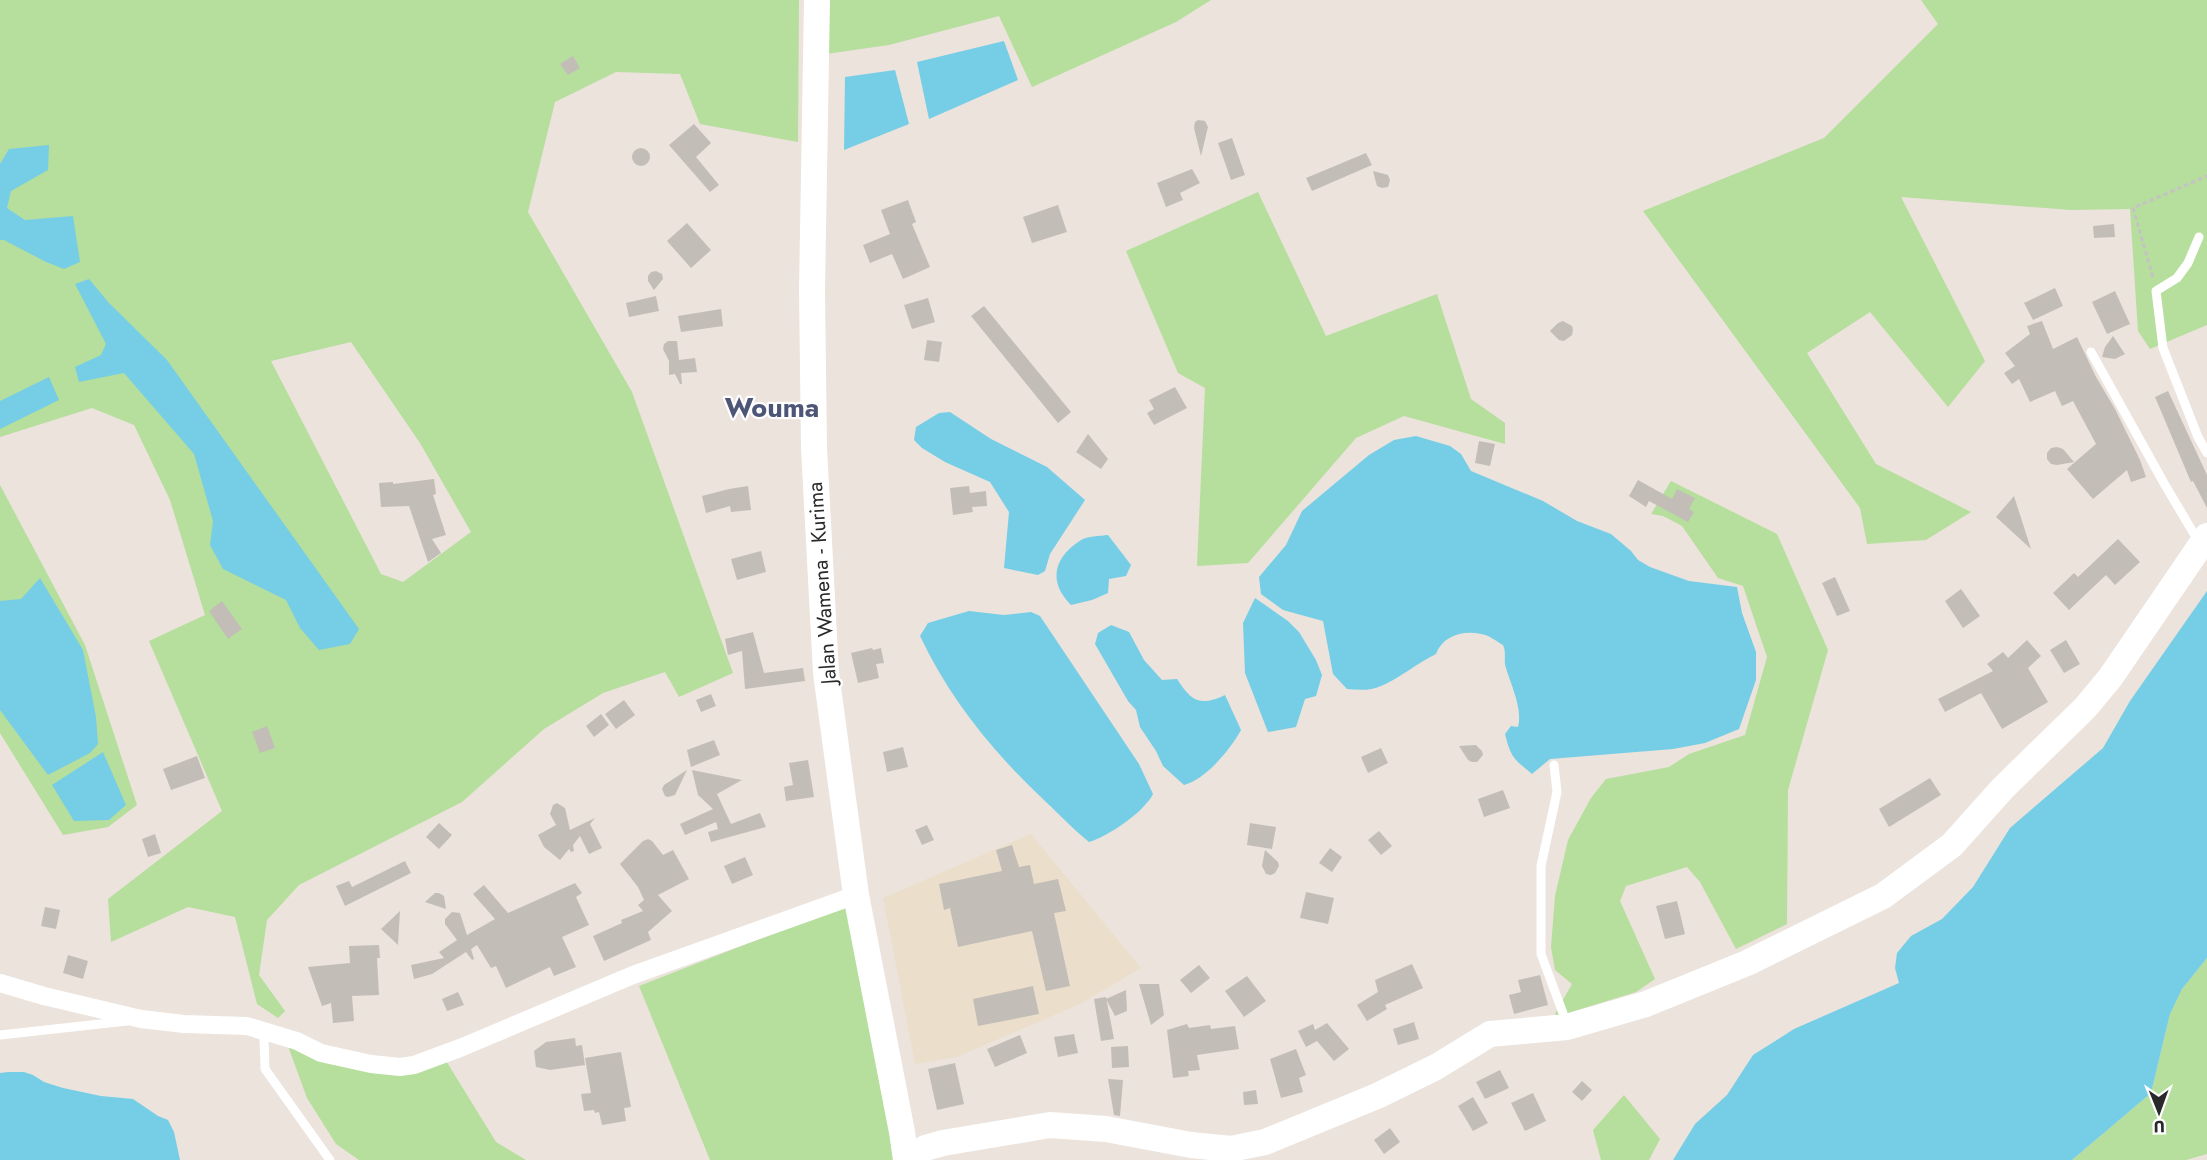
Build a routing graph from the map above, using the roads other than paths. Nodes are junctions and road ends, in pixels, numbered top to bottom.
1 (817, 0) edge
2 (2199, 237) dead end
3 (2091, 352) dead end
4 (2207, 453) edge
5 (2204, 541) edge
6 (1554, 765) dead end
7 (856, 895) junction
8 (0, 983) edge
9 (141, 1019) junction
10 (1568, 1026) junction
11 (272, 1032) junction
12 (0, 1035) edge
13 (330, 1160) edge
14 (906, 1160) edge
15 (912, 1160) edge

1 - 7 street, Jalan Wamena - Kurima
2 - 4 lane
3 - 5 lane
5 - 10 street
6 - 10 lane
7 - 11 street
7 - 14 street, Jalan Wamena - Kurima
8 - 9 street
9 - 11 street
9 - 12 lane
10 - 15 street
11 - 13 lane

